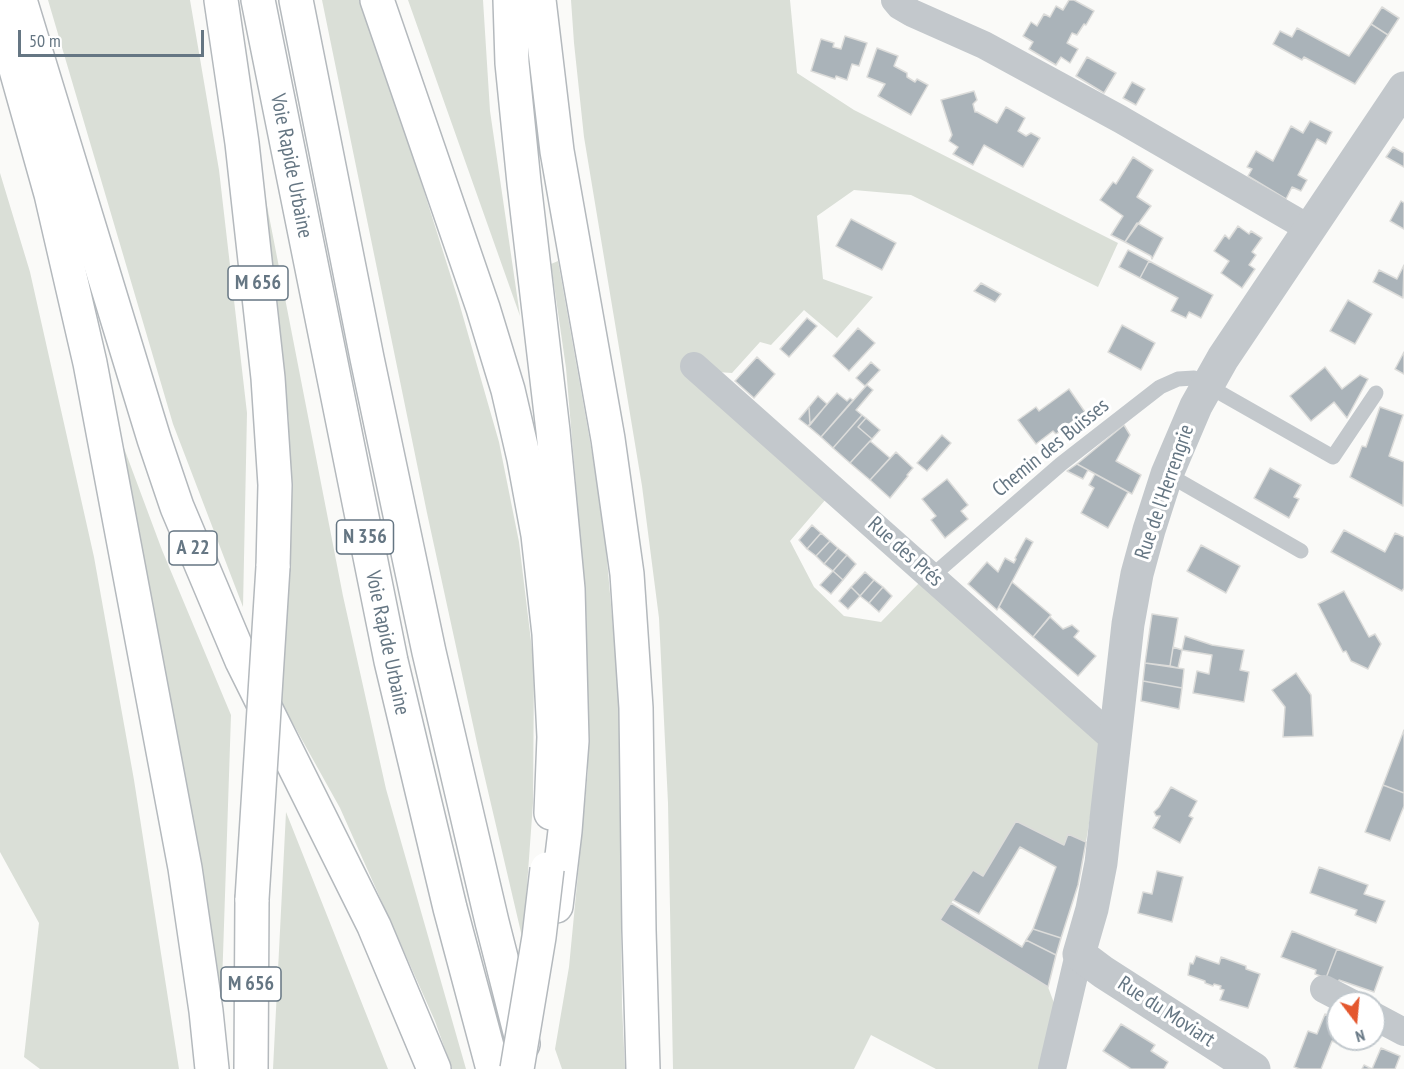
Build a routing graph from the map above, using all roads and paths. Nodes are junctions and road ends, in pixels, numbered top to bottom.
1 (20, 0) edge
2 (221, 0) edge
3 (258, 0) edge
4 (296, 0) edge
5 (377, 0) edge
6 (510, 0) edge
7 (539, 0) edge
8 (903, 7) edge
9 (0, 12) edge
10 (1404, 88) edge
11 (1310, 230) junction
12 (694, 366) dead end
13 (1207, 384) junction
14 (1376, 393) dead end
15 (1167, 474) junction
16 (1301, 551) dead end
17 (932, 576) junction
18 (1115, 740) junction
19 (554, 869) junction
20 (1079, 954) junction
21 (1324, 988) dead end
22 (1329, 991) edge
23 (1386, 1022) edge
24 (1404, 1032) edge
25 (212, 1069) edge
26 (251, 1069) edge
27 (434, 1069) edge
28 (493, 1069) edge
29 (517, 1069) edge
30 (530, 1069) edge
31 (643, 1069) edge
32 (1052, 1069) edge
33 (1254, 1069) edge

1 - 27 highway, A 22
2 - 26 highway, M 656, bridge
3 - 28 highway, Voie Rapide Urbaine / N 356
4 - 30 highway, Voie Rapide Urbaine / N 356
5 - 19 highway
6 - 19 highway
7 - 31 highway
8 - 11 street
9 - 25 highway
10 - 11 street, Rue de l'Herrengrie
11 - 13 street, Rue de l'Herrengrie
12 - 17 street, Rue des Prés
13 - 14 lane, Chemin des Buisses
13 - 15 street, Rue de l'Herrengrie
13 - 17 lane, Chemin des Buisses
15 - 16 lane
15 - 18 street, Rue de l'Herrengrie
17 - 18 street, Rue des Prés
18 - 20 street, Rue de l'Herrengrie
19 - 29 highway, bridge
19 - 30 highway
20 - 32 street
20 - 33 street, Rue du Moviart
21 - 22 street
23 - 24 street

